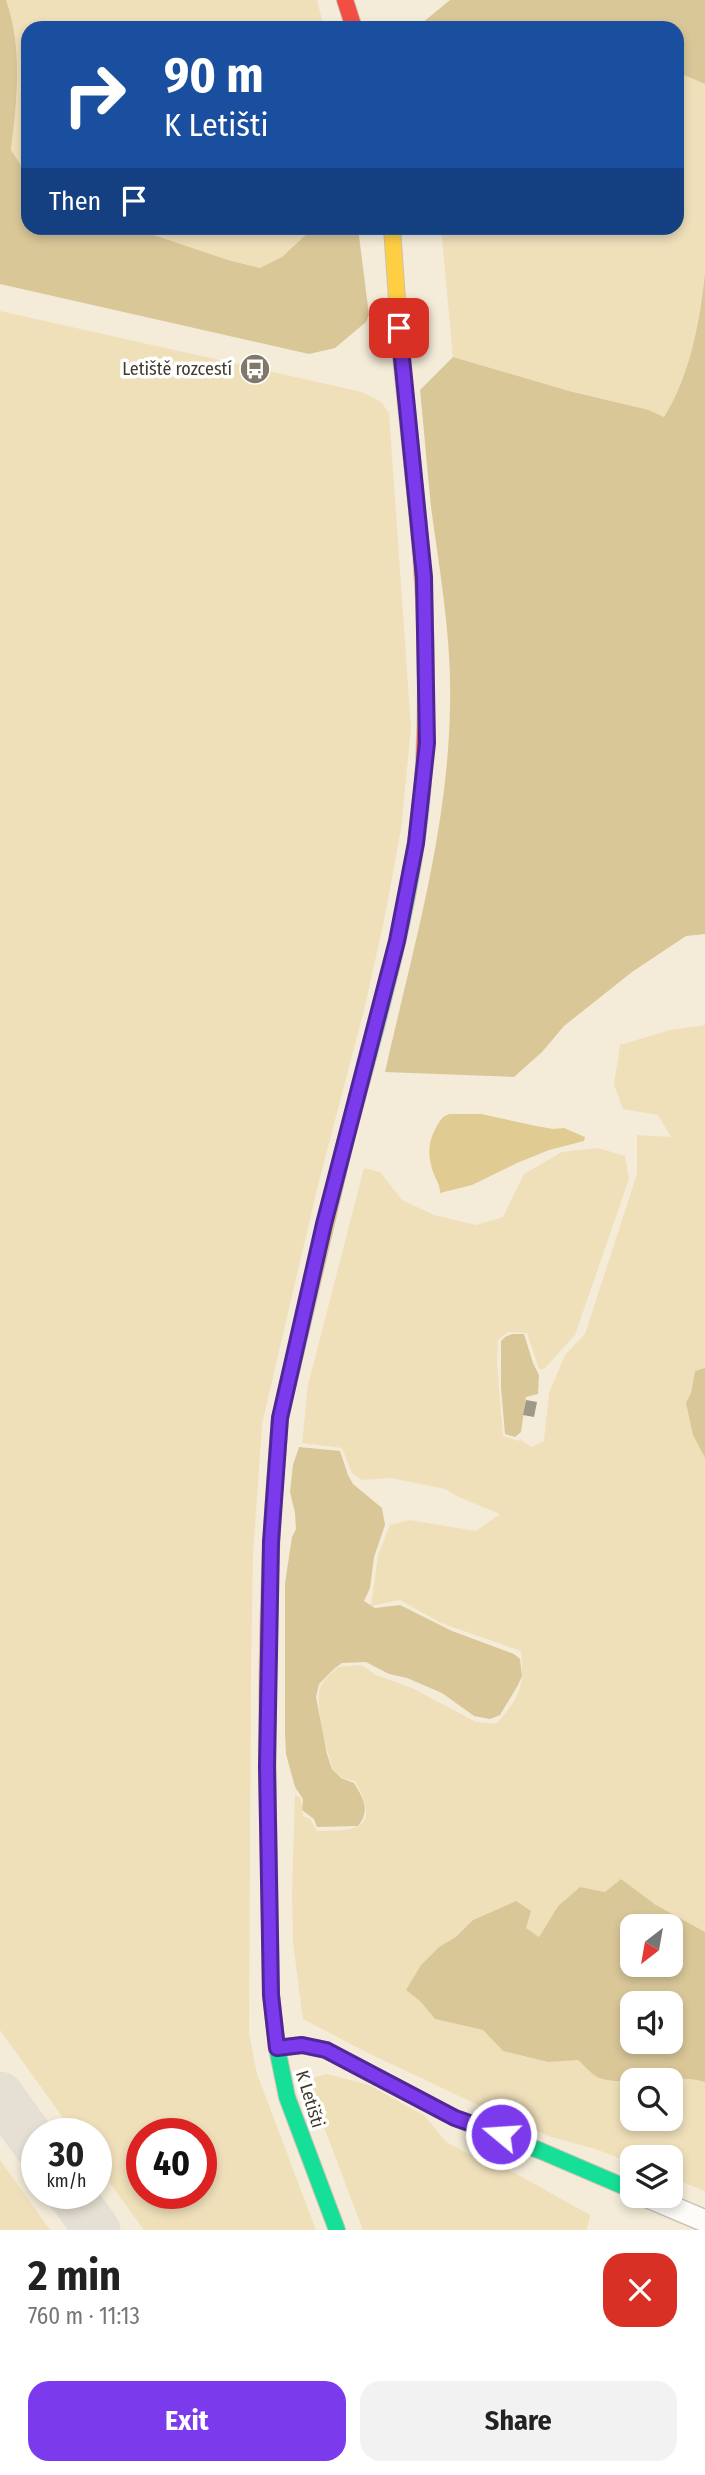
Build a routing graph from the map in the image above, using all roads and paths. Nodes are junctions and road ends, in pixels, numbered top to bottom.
1 (345, 0) edge
2 (352, 21) edge
3 (392, 235) edge
4 (277, 2048) junction
5 (620, 2185) edge
6 (674, 2208) edge
7 (705, 2221) edge
8 (337, 2230) edge

1 - 2 street
3 - 4 street, K Letišti
4 - 5 street
4 - 8 street, K Letišti
6 - 7 street

